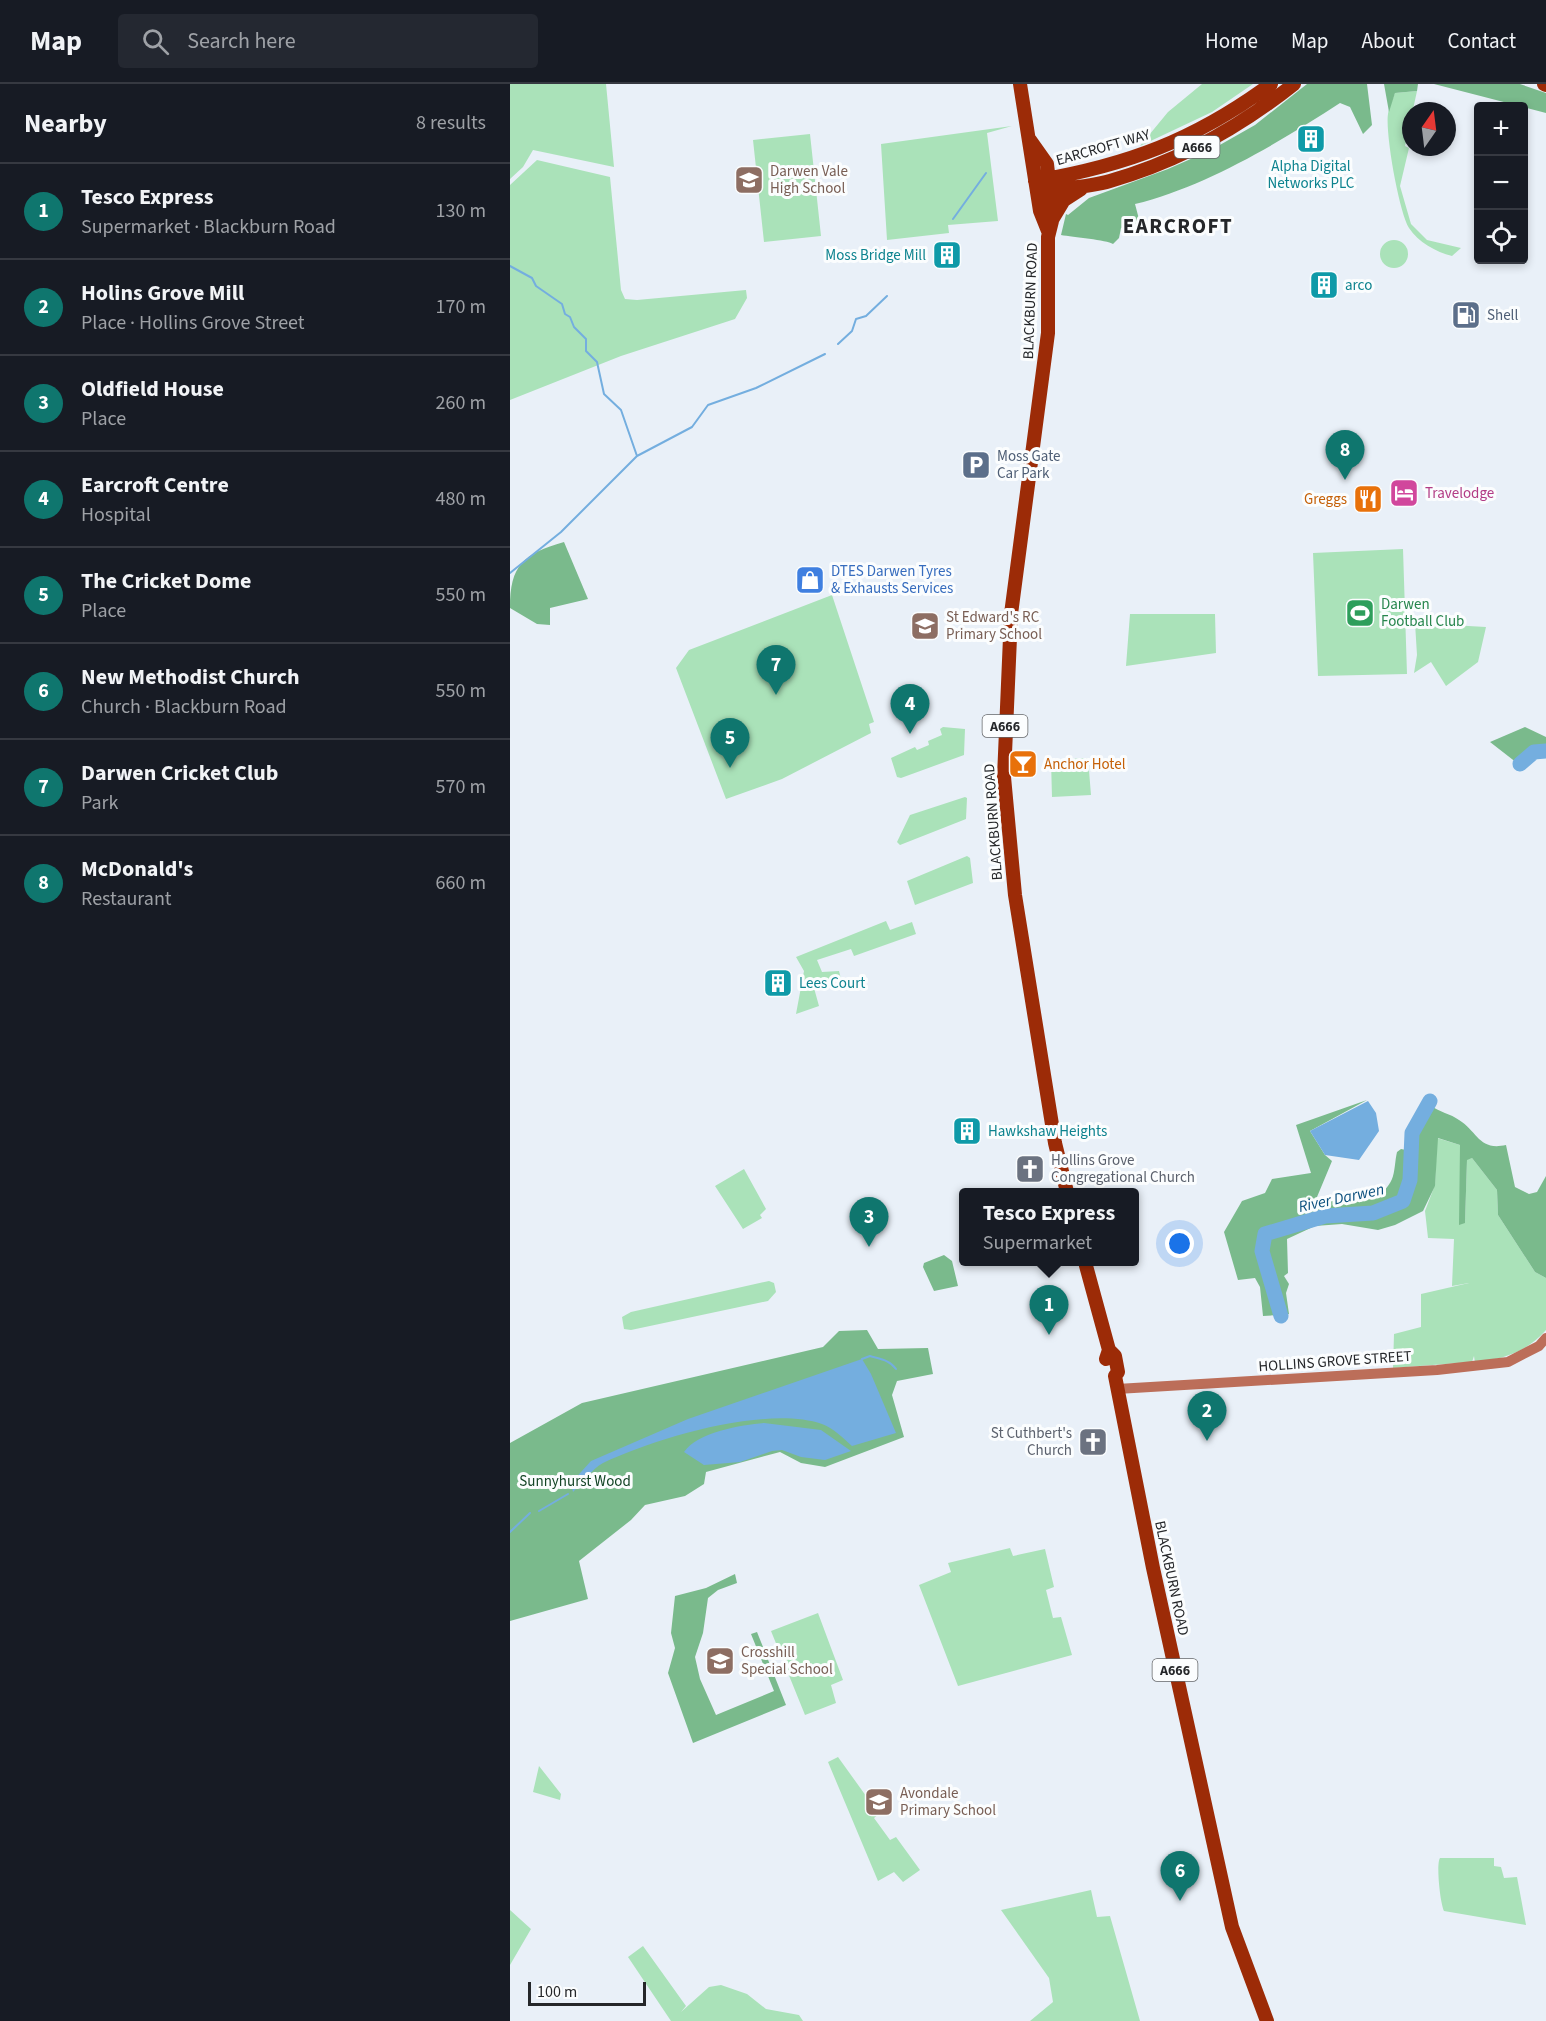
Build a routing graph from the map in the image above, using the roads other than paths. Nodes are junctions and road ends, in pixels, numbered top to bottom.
1 (1020, 84) edge
2 (1271, 84) edge
3 (1294, 84) edge
4 (1030, 140) junction
5 (1047, 164) junction
6 (1068, 175) junction
7 (1043, 185) junction
8 (1088, 186) junction
9 (1050, 226) junction
10 (1066, 1188) edge
11 (1086, 1266) edge
12 (1546, 1338) edge
13 (1116, 1383) junction
14 (1267, 2021) edge

1 - 4 highway, BLACKBURN ROAD / A666
2 - 6 highway, EARCROFT WAY / A666
3 - 8 highway, EARCROFT WAY / A666
4 - 5 highway, BLACKBURN ROAD / A666
4 - 7 highway, BLACKBURN ROAD / A666
5 - 6 highway
5 - 7 highway, BLACKBURN ROAD / A666
6 - 7 highway, EARCROFT WAY / A666
7 - 8 highway, EARCROFT WAY / A666
7 - 9 highway, BLACKBURN ROAD / A666
8 - 9 highway
9 - 10 highway, BLACKBURN ROAD / A666
11 - 13 highway, BLACKBURN ROAD / A666
12 - 13 street, HOLLINS GROVE STREET
13 - 14 highway, BLACKBURN ROAD / A666

